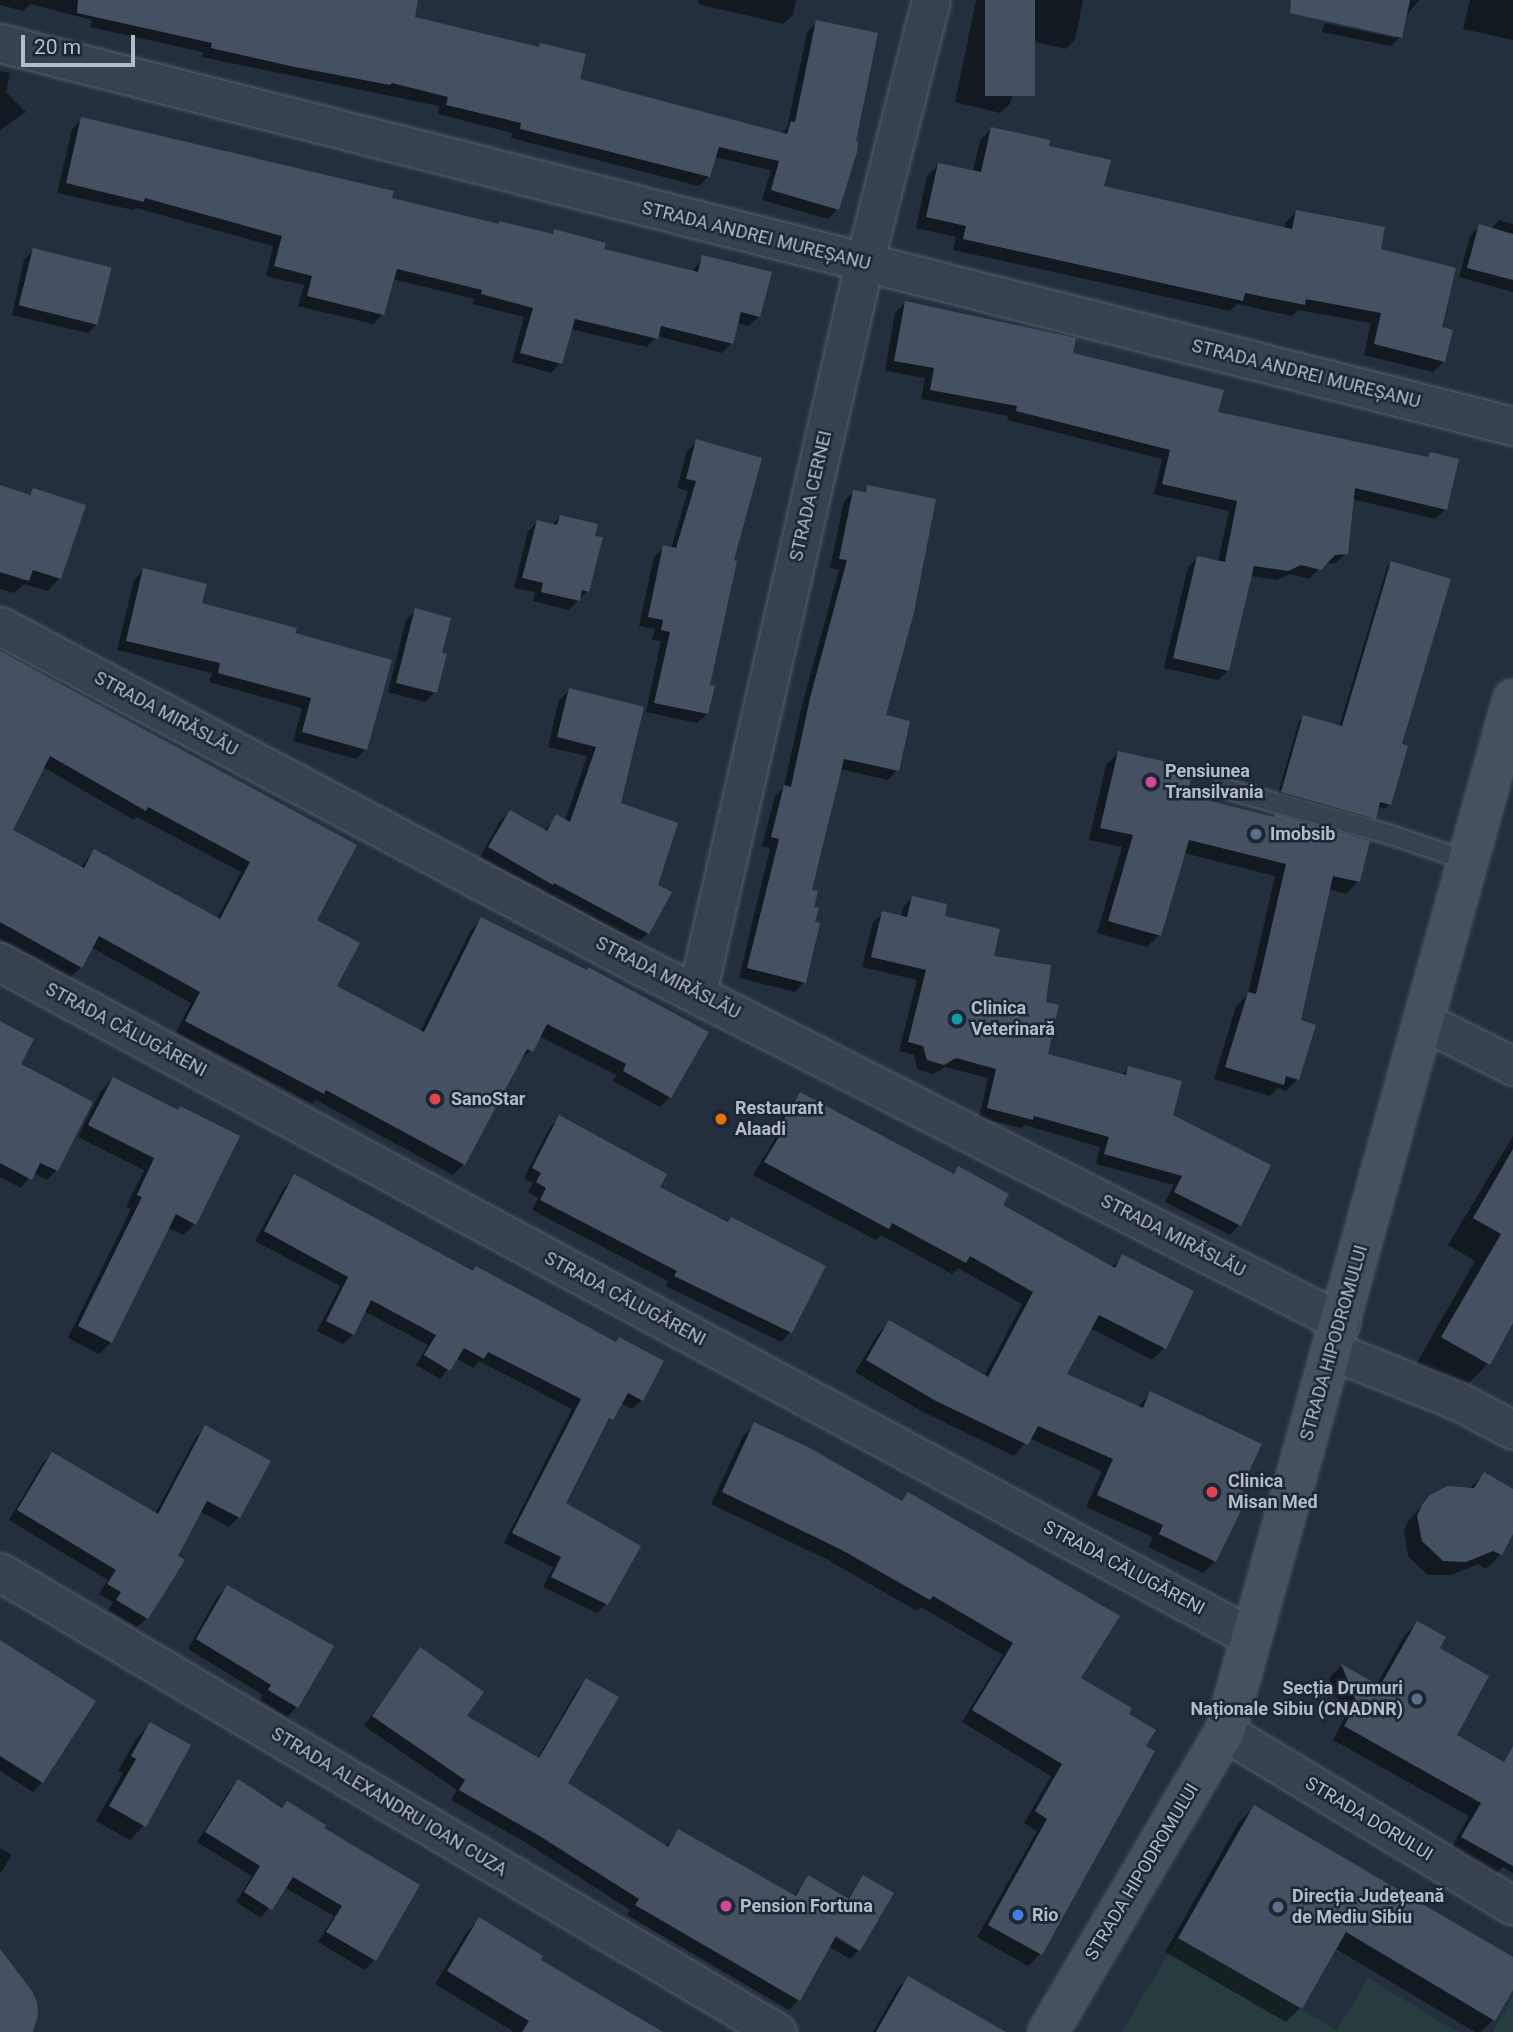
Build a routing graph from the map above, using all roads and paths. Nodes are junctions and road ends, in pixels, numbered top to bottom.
1 (931, 0) edge
2 (0, 43) edge
3 (864, 264) junction
4 (1513, 426) edge
5 (0, 626) edge
6 (1513, 699) edge
7 (1222, 788) dead end
8 (1468, 861) junction
9 (0, 962) edge
10 (697, 993) junction
11 (1423, 1021) junction
12 (1513, 1066) edge
13 (1337, 1336) junction
14 (1513, 1430) edge
15 (0, 1572) edge
16 (1251, 1637) junction
17 (1225, 1732) junction
18 (1513, 1906) edge
19 (777, 2032) edge
20 (1048, 2032) edge

1 - 3 street, STRADA CERNEI
2 - 3 street, STRADA ANDREI MUREȘANU
3 - 4 street, STRADA ANDREI MUREȘANU
3 - 10 street, STRADA CERNEI
5 - 10 street, STRADA MIRĂSLĂU
6 - 8 street, STRADA HIPODROMULUI
7 - 8 lane
8 - 11 street, STRADA HIPODROMULUI
9 - 16 street, STRADA CĂLUGĂRENI
10 - 13 street, STRADA MIRĂSLĂU
11 - 12 street
11 - 13 street, STRADA HIPODROMULUI
13 - 14 street, STRADA MIRĂSLĂU
13 - 16 street, STRADA HIPODROMULUI
15 - 19 street, STRADA ALEXANDRU IOAN CUZA
16 - 17 street, STRADA HIPODROMULUI
17 - 18 street, STRADA DORULUI
17 - 20 street, STRADA HIPODROMULUI

